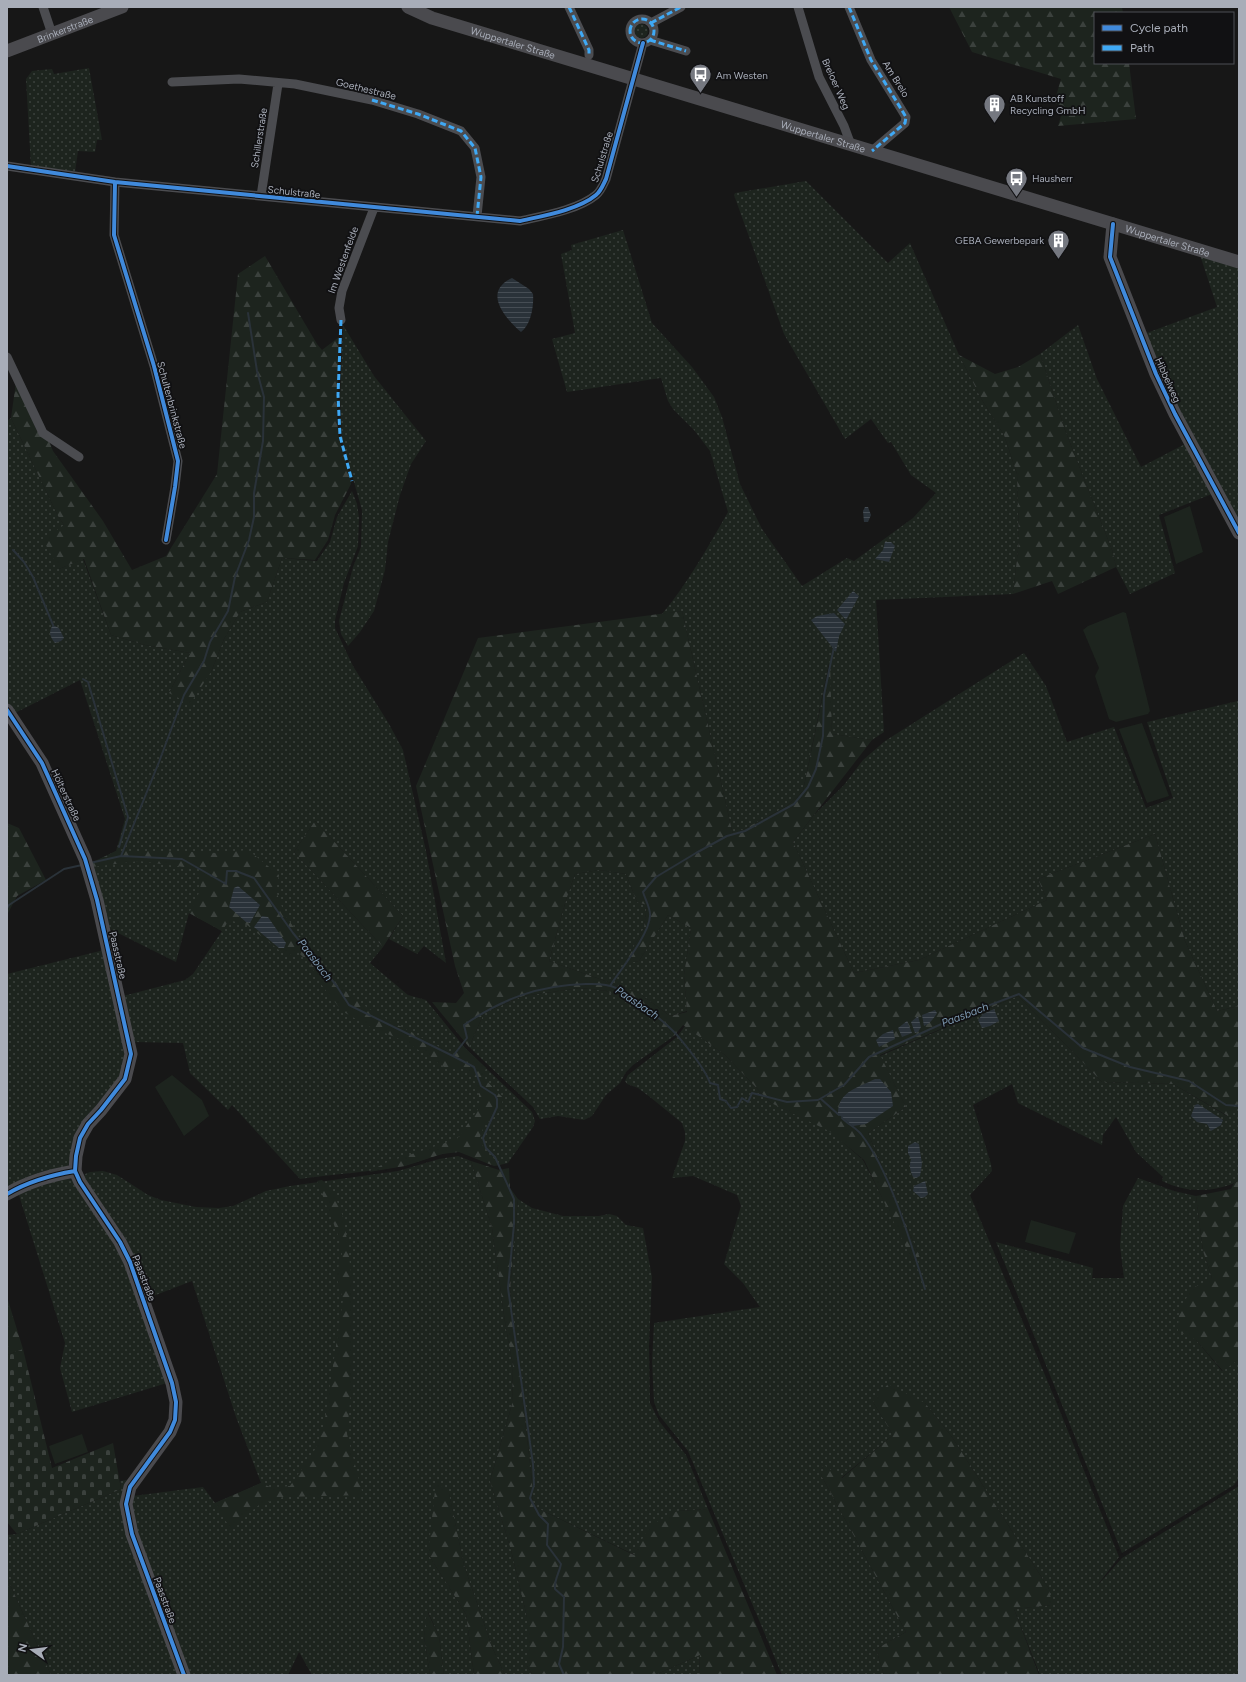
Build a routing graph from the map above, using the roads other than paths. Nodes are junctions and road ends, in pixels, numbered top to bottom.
1 (43, 7) edge
2 (122, 7) edge
3 (408, 7) edge
4 (569, 7) edge
5 (681, 7) edge
6 (798, 7) edge
7 (849, 7) edge
8 (651, 23) junction
9 (52, 34) junction
10 (646, 41) junction
11 (7, 51) edge
12 (686, 51) dead end
13 (589, 55) dead end
14 (633, 78) junction
15 (172, 82) dead end
16 (278, 84) junction
17 (851, 145) junction
18 (872, 151) junction
19 (7, 166) edge
20 (115, 182) junction
21 (261, 196) junction
22 (374, 208) junction
23 (477, 216) junction
24 (1113, 224) junction
25 (1239, 262) edge
26 (341, 320) dead end
27 (7, 357) edge
28 (79, 458) dead end
29 (1239, 533) edge
30 (166, 540) dead end
31 (7, 710) edge
32 (87, 864) joint
33 (75, 1171) junction
34 (7, 1194) edge
35 (184, 1675) edge

1 - 9 street
2 - 9 street, Brinkerstraße
3 - 14 street, Wuppertaler Straße
4 - 13 street
5 - 8 street
6 - 17 street, Breloer Weg
7 - 18 street, Am Brelo
8 - 10 street
8 - 10 street
9 - 11 street, Brinkerstraße
10 - 12 street
10 - 14 street
14 - 17 street, Wuppertaler Straße
14 - 23 street, Schulstraße
15 - 16 street, Goethestraße
16 - 21 street, Schillerstraße
16 - 23 street, Goethestraße
17 - 18 street, Wuppertaler Straße
18 - 24 street, Wuppertaler Straße
19 - 20 street, Schulstraße
20 - 21 street, Schulstraße
20 - 30 street, Schultenbrinkstraße
21 - 22 street, Schulstraße
22 - 23 street, Schulstraße
22 - 26 street, Im Westenfelde
24 - 25 street, Wuppertaler Straße
24 - 29 street, Hibbelweg
27 - 28 street
31 - 32 street, Hölterstraße
32 - 33 street, Paasstraße
33 - 34 street
33 - 35 street, Paasstraße

